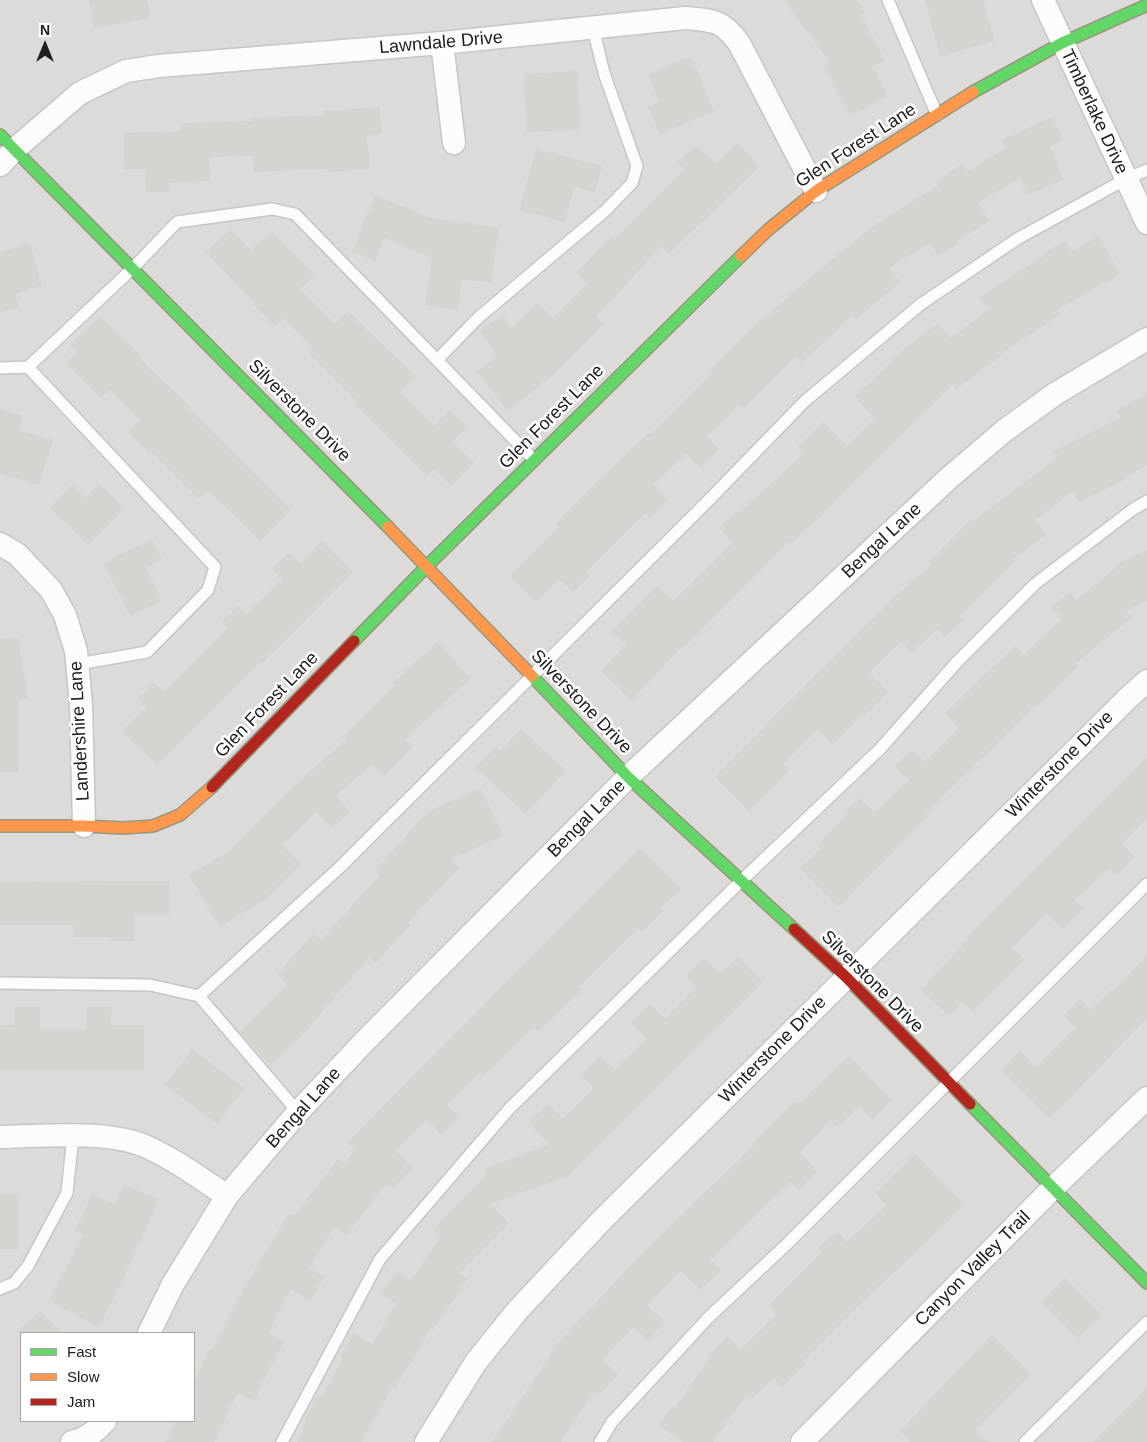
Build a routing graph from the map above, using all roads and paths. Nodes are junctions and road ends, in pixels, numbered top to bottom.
1 (888, 0) edge
2 (1043, 0) edge
3 (1147, 5) edge
4 (593, 28) junction
5 (442, 43) junction
6 (1062, 43) junction
7 (937, 115) junction
8 (8, 142) edge
9 (454, 143) dead end
10 (0, 165) edge
11 (1147, 170) edge
12 (1126, 179) junction
13 (816, 191) junction
14 (1147, 223) edge
15 (133, 268) junction
16 (1147, 339) edge
17 (437, 360) junction
18 (28, 367) junction
19 (0, 368) edge
20 (534, 460) junction
21 (1147, 501) edge
22 (0, 544) edge
23 (427, 566) junction
24 (78, 664) junction
25 (532, 676) junction
26 (1147, 681) edge
27 (628, 777) junction
28 (0, 826) edge
29 (84, 826) junction
30 (741, 881) junction
31 (1147, 884) edge
32 (846, 977) junction
33 (0, 983) edge
34 (199, 996) junction
35 (948, 1083) junction
36 (1147, 1098) edge
37 (298, 1112) junction
38 (0, 1136) edge
39 (73, 1136) junction
40 (1052, 1189) junction
41 (227, 1196) junction
42 (1147, 1283) edge
43 (0, 1289) edge
44 (1147, 1322) edge
45 (149, 1332) edge
46 (104, 1422) edge
47 (72, 1442) edge
48 (282, 1442) edge
49 (426, 1442) edge
50 (600, 1442) edge
51 (802, 1442) edge
52 (1025, 1442) edge

1 - 7 lane
2 - 6 street, Timberlake Drive
3 - 6 street, Glen Forest Lane
4 - 5 street, Lawndale Drive
4 - 13 street, Lawndale Drive
4 - 17 lane
5 - 8 street, Lawndale Drive
5 - 9 street
6 - 7 street, Glen Forest Lane
6 - 12 street, Timberlake Drive
7 - 13 street, Glen Forest Lane
8 - 10 street, Lawndale Drive
8 - 15 street, Silverstone Drive
11 - 12 lane
12 - 14 street, Timberlake Drive
12 - 25 lane
13 - 20 street, Glen Forest Lane
15 - 17 lane
15 - 18 lane
15 - 23 street, Silverstone Drive
16 - 27 street, Bengal Lane
17 - 20 lane
18 - 19 lane
18 - 24 lane
20 - 23 street, Glen Forest Lane
21 - 30 lane
22 - 24 street, Landershire Lane
23 - 25 street, Silverstone Drive
23 - 29 street, Glen Forest Lane
24 - 29 street, Landershire Lane
25 - 27 street, Silverstone Drive
25 - 34 lane
26 - 32 street, Winterstone Drive
27 - 30 street, Silverstone Drive
27 - 37 street, Bengal Lane
28 - 29 street, Glen Forest Lane
30 - 32 street, Silverstone Drive
30 - 48 lane
31 - 35 lane
32 - 35 street, Silverstone Drive
32 - 49 street, Winterstone Drive
33 - 34 lane
34 - 37 lane
35 - 40 street, Silverstone Drive
35 - 50 lane
36 - 40 street, Canyon Valley Trail
37 - 41 street, Bengal Lane
38 - 39 street
39 - 41 street
39 - 43 lane
40 - 42 street, Silverstone Drive
40 - 51 street, Canyon Valley Trail
41 - 45 street, Bengal Lane
44 - 52 lane
46 - 47 street

